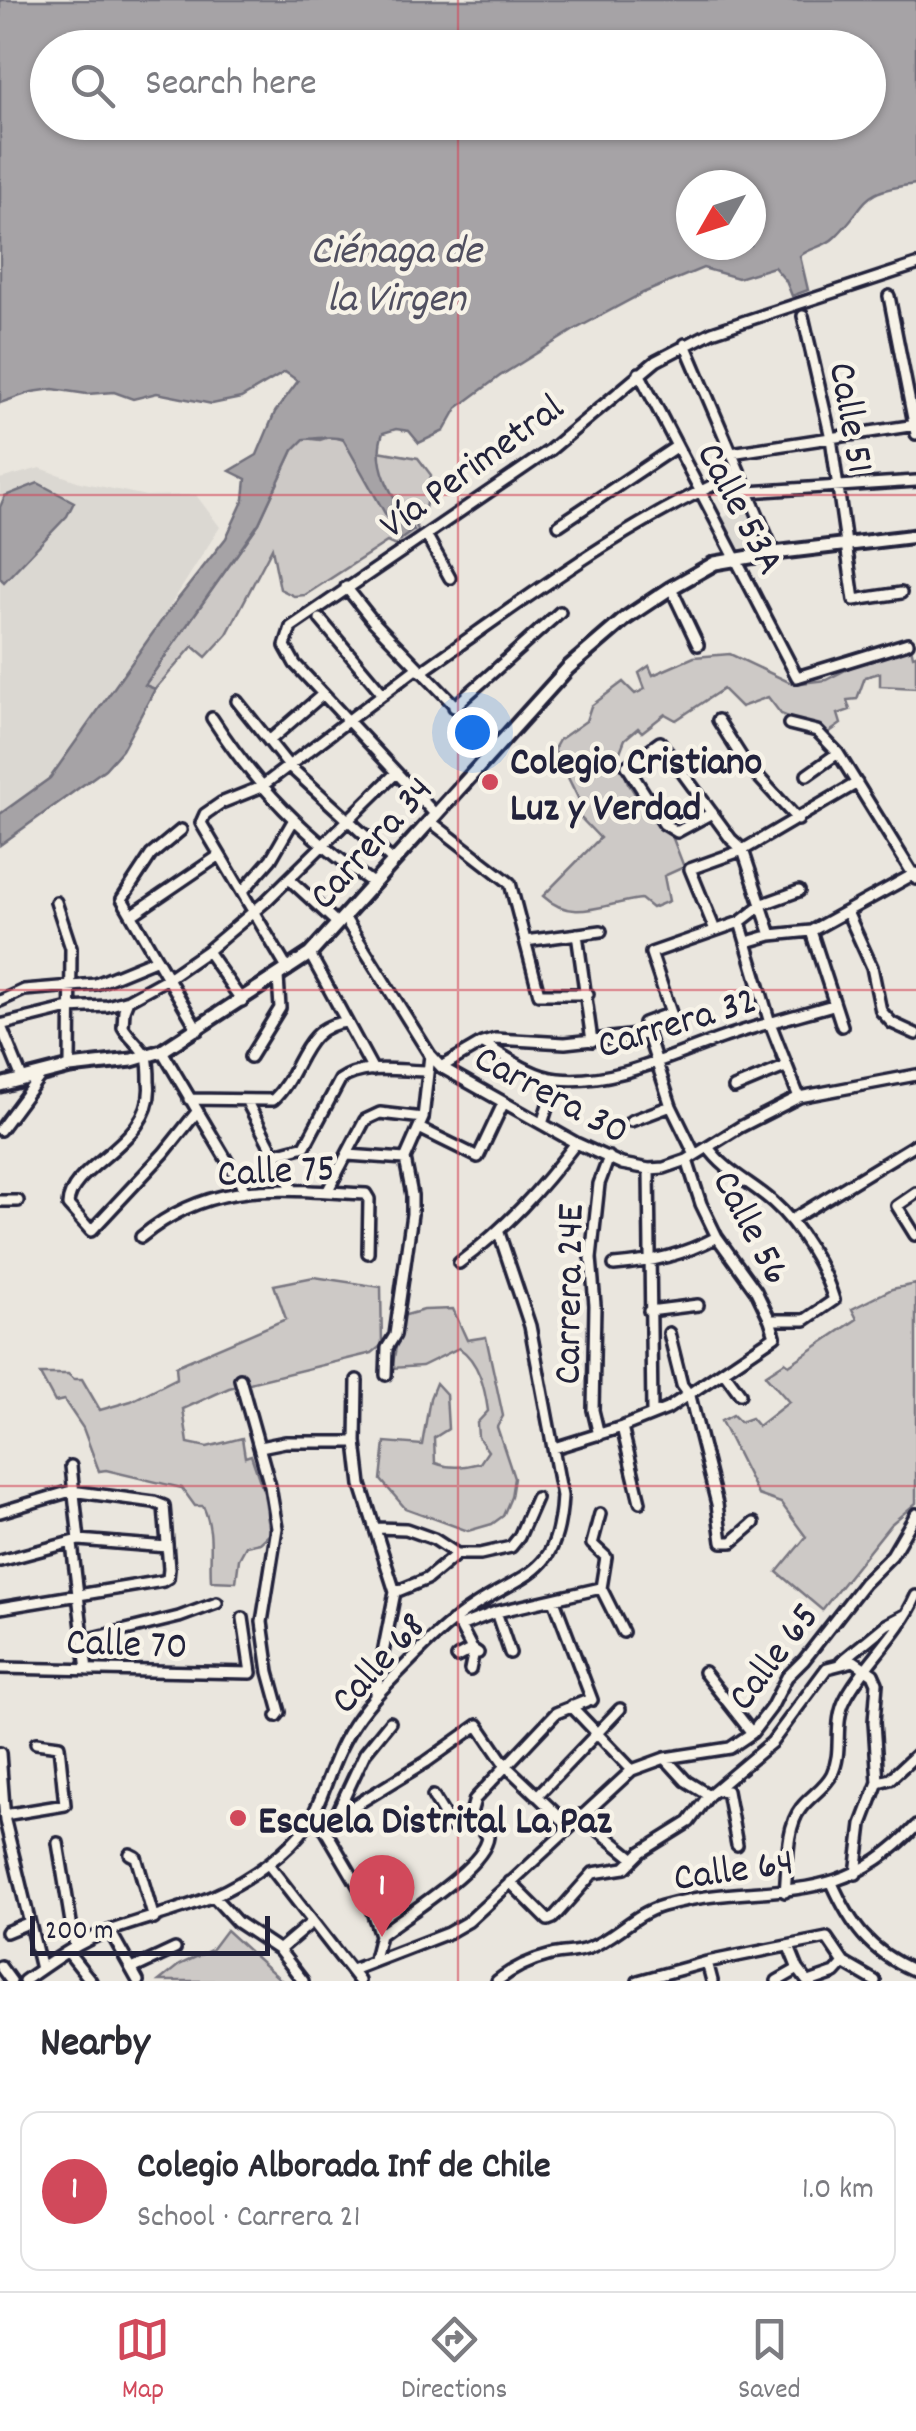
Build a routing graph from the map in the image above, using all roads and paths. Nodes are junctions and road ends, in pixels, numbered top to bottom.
1 (916, 265) edge
2 (889, 296) dead end
3 (803, 316) dead end
4 (685, 344) junction
5 (639, 373) junction
6 (915, 428) edge
7 (831, 438) junction
8 (677, 446) junction
9 (731, 453) junction
10 (740, 473) junction
11 (916, 481) edge
12 (836, 488) junction
13 (700, 490) junction
14 (748, 492) junction
15 (559, 526) dead end
16 (916, 536) edge
17 (425, 539) junction
18 (845, 544) junction
19 (774, 553) junction
20 (736, 559) junction
21 (450, 578) dead end
22 (346, 587) junction
23 (670, 588) junction
24 (901, 592) dead end
25 (560, 612) dead end
26 (320, 619) dead end
27 (908, 643) dead end
28 (698, 645) dead end
29 (419, 670) junction
30 (383, 694) junction
31 (322, 695) junction
32 (236, 700) dead end
33 (454, 707) junction
34 (212, 718) dead end
35 (718, 720) dead end
36 (347, 721) junction
37 (789, 724) dead end
38 (269, 741) junction
39 (496, 748) junction
40 (838, 754) junction
41 (288, 765) junction
42 (396, 773) junction
43 (807, 774) dead end
44 (857, 783) junction
45 (261, 786) junction
46 (712, 814) junction
47 (433, 818) junction
48 (348, 819) junction
49 (798, 820) junction
50 (293, 821) junction
51 (181, 830) dead end
52 (320, 846) junction
53 (743, 850) junction
54 (220, 855) junction
55 (394, 862) junction
56 (915, 876) edge
57 (289, 879) junction
58 (374, 884) junction
59 (242, 892) junction
60 (799, 892) dead end
61 (56, 902) dead end
62 (763, 904) junction
63 (254, 912) junction
64 (848, 914) junction
65 (132, 915) junction
66 (341, 921) junction
67 (740, 922) junction
68 (715, 930) junction
69 (601, 931) dead end
70 (811, 931) junction
71 (578, 934) junction
72 (772, 935) junction
73 (525, 941) junction
74 (747, 942) junction
75 (208, 950) junction
76 (310, 954) junction
77 (157, 959) junction
78 (283, 974) junction
79 (168, 978) junction
80 (72, 986) junction
81 (588, 994) junction
82 (128, 1000) junction
83 (0, 1001) edge
84 (242, 1001) junction
85 (832, 1006) junction
86 (69, 1008) junction
87 (347, 1022) junction
88 (770, 1023) junction
89 (0, 1025) edge
90 (842, 1026) dead end
91 (645, 1028) junction
92 (198, 1030) junction
93 (916, 1034) edge
94 (592, 1041) junction
95 (482, 1044) junction
96 (162, 1051) junction
97 (430, 1054) junction
98 (146, 1056) junction
99 (250, 1057) dead end
100 (655, 1062) junction
101 (787, 1066) junction
102 (70, 1067) junction
103 (442, 1067) junction
104 (372, 1070) junction
105 (427, 1071) junction
106 (42, 1074) junction
107 (916, 1075) edge
108 (22, 1078) junction
109 (556, 1079) junction
110 (0, 1086) edge
111 (734, 1088) dead end
112 (799, 1098) junction
113 (189, 1099) junction
114 (246, 1100) junction
115 (503, 1104) junction
116 (671, 1106) junction
117 (196, 1113) junction
118 (631, 1121) dead end
119 (421, 1123) junction
120 (542, 1124) junction
121 (0, 1130) edge
122 (576, 1142) junction
123 (916, 1144) edge
124 (708, 1147) junction
125 (275, 1154) junction
126 (348, 1155) junction
127 (609, 1157) junction
128 (691, 1157) junction
129 (405, 1160) junction
130 (649, 1169) junction
131 (293, 1190) junction
132 (245, 1192) junction
133 (327, 1192) junction
134 (916, 1193) edge
135 (0, 1201) edge
136 (18, 1201) dead end
137 (791, 1220) junction
138 (499, 1233) junction
139 (915, 1234) edge
140 (141, 1237) dead end
141 (717, 1237) junction
142 (368, 1253) dead end
143 (649, 1262) junction
144 (459, 1263) dead end
145 (614, 1265) dead end
146 (698, 1305) dead end
147 (649, 1311) junction
148 (770, 1320) junction
149 (669, 1333) dead end
150 (724, 1372) junction
151 (386, 1375) dead end
152 (240, 1379) dead end
153 (357, 1380) dead end
154 (740, 1394) dead end
155 (690, 1396) junction
156 (652, 1413) junction
157 (622, 1428) junction
158 (599, 1435) junction
159 (356, 1442) junction
160 (260, 1447) junction
161 (554, 1448) junction
162 (71, 1466) dead end
163 (71, 1491) junction
164 (536, 1498) dead end
165 (640, 1502) dead end
166 (0, 1512) edge
167 (600, 1514) dead end
168 (916, 1514) edge
169 (754, 1523) dead end
170 (377, 1528) junction
171 (76, 1542) junction
172 (166, 1546) junction
173 (456, 1554) junction
174 (0, 1561) edge
175 (601, 1588) junction
176 (395, 1592) junction
177 (916, 1596) edge
178 (80, 1597) junction
179 (554, 1600) junction
180 (216, 1603) dead end
181 (0, 1608) edge
182 (496, 1612) junction
183 (908, 1614) junction
184 (243, 1618) dead end
185 (456, 1623) junction
186 (623, 1632) dead end
187 (85, 1640) junction
188 (475, 1651) junction
189 (510, 1653) dead end
190 (457, 1657) dead end
191 (804, 1660) junction
192 (832, 1667) junction
193 (0, 1668) edge
194 (87, 1670) junction
195 (470, 1670) dead end
196 (866, 1670) junction
197 (704, 1672) dead end
198 (374, 1697) junction
199 (571, 1706) junction
200 (620, 1709) dead end
201 (278, 1716) dead end
202 (390, 1722) dead end
203 (595, 1733) junction
204 (752, 1734) junction
205 (36, 1743) dead end
206 (0, 1753) edge
207 (916, 1755) edge
208 (665, 1758) junction
209 (506, 1766) junction
210 (632, 1770) junction
211 (878, 1782) junction
212 (713, 1793) junction
213 (434, 1796) dead end
214 (537, 1796) junction
215 (471, 1813) junction
216 (4, 1814) junction
217 (336, 1815) junction
218 (580, 1815) junction
219 (315, 1816) junction
220 (323, 1825) junction
221 (569, 1826) junction
222 (916, 1826) edge
223 (58, 1843) dead end
224 (737, 1846) dead end
225 (130, 1854) dead end
226 (634, 1859) junction
227 (268, 1864) junction
228 (856, 1874) junction
229 (510, 1882) junction
230 (832, 1882) junction
231 (786, 1892) junction
232 (214, 1898) junction
233 (154, 1918) junction
234 (28, 1922) junction
235 (312, 1922) junction
236 (110, 1931) junction
237 (6, 1932) dead end
238 (380, 1936) junction
239 (789, 1947) junction
240 (72, 1949) junction
241 (175, 1949) dead end
242 (279, 1950) junction
243 (374, 1959) junction
244 (707, 1962) junction
245 (844, 1963) junction
246 (0, 1966) edge
247 (132, 1968) junction
248 (41, 1969) junction
249 (798, 1969) junction
250 (352, 1970) junction
251 (913, 1970) dead end
252 (834, 1977) edge
253 (11, 1981) edge
254 (24, 1981) edge
255 (90, 1981) edge
256 (138, 1981) edge
257 (303, 1981) edge
258 (359, 1981) edge
259 (497, 1981) edge
260 (638, 1981) edge
261 (712, 1981) edge
262 (778, 1981) edge
263 (810, 1981) edge
264 (875, 1981) edge

1 - 4 street, Vía Perimetral
2 - 6 street
3 - 7 street, Calle 51
4 - 5 street, Vía Perimetral
4 - 9 street
5 - 8 street, Calle 53A
5 - 17 street, Vía Perimetral
6 - 7 street
7 - 9 street
7 - 12 street, Calle 51
8 - 13 street, Calle 53A
8 - 15 street
9 - 10 street
10 - 13 street
10 - 14 street
11 - 12 street
12 - 14 street
12 - 18 street, Calle 51
13 - 20 street, Calle 53A
13 - 29 street
14 - 19 street
16 - 18 main road, Carrera 34
17 - 21 street
17 - 22 street, Vía Perimetral
18 - 19 main road, Carrera 34
18 - 24 street, Calle 51
19 - 20 main road, Carrera 34
20 - 23 main road, Carrera 34
20 - 27 street, Calle 53A
22 - 29 street
22 - 31 street, Vía Perimetral
23 - 28 street
23 - 39 main road, Carrera 34
25 - 33 street
26 - 30 street
29 - 30 street
29 - 33 street
30 - 36 street
31 - 36 street, Vía Perimetral
31 - 38 street
32 - 38 street
33 - 39 street
34 - 45 street
35 - 49 street
36 - 41 street
36 - 42 street, Vía Perimetral
37 - 40 street
38 - 41 street
39 - 47 main road, Carrera 34
40 - 43 street
40 - 44 street
41 - 45 street
41 - 48 street
42 - 47 street, Vía Perimetral
42 - 48 street
44 - 49 street
44 - 56 street
45 - 50 street
45 - 54 street
46 - 46 street
46 - 53 street
47 - 55 main road, Carrera 34
47 - 73 street, Vía Perimetral
48 - 52 street
48 - 55 street
49 - 53 street
50 - 52 street
50 - 59 street
51 - 65 street
52 - 57 street
52 - 58 street
53 - 62 street
53 - 68 street
54 - 59 street
54 - 65 street
55 - 58 main road, Carrera 34
56 - 64 street
57 - 63 street
57 - 66 street, Carrera 30
58 - 66 main road, Carrera 34
59 - 63 street
60 - 62 street
61 - 80 street
62 - 67 street
62 - 72 street
63 - 75 street
63 - 78 street
64 - 70 street
64 - 93 street
65 - 77 street
66 - 76 main road, Carrera 34
66 - 97 street, Carrera 30
67 - 68 street
67 - 74 street
68 - 91 street
69 - 71 street
70 - 72 street
70 - 85 street
71 - 73 street
71 - 81 street
72 - 74 street
73 - 81 street, Vía Perimetral
74 - 88 street
75 - 79 street
75 - 84 street
76 - 78 main road, Carrera 34
76 - 87 street
77 - 79 street
77 - 80 street
78 - 84 main road, Carrera 34
78 - 99 street
79 - 82 street
79 - 92 street
80 - 83 street
80 - 86 street
81 - 94 street
82 - 86 street
82 - 98 street
84 - 92 main road, Carrera 34
85 - 88 street, Carrera 32
85 - 90 street
86 - 89 street
86 - 102 street
87 - 104 street
87 - 114 street
88 - 100 street, Carrera 32
88 - 101 street
89 - 108 street
91 - 94 street
91 - 100 street, Calle 56
92 - 96 main road, Carrera 34
94 - 95 street
95 - 103 street
95 - 109 street, Carrera 32
96 - 98 main road, Carrera 34
96 - 113 street
97 - 103 street, Carrera 30
97 - 105 street
98 - 102 main road, Carrera 34
98 - 117 street
100 - 109 street, Carrera 32
100 - 116 street, Calle 56
101 - 111 street
101 - 112 street
102 - 106 main road, Carrera 34
103 - 115 street, Carrera 30
104 - 105 street
104 - 125 street
105 - 119 street
106 - 108 main road, Carrera 34
106 - 121 street
107 - 112 street, Carrera 30
108 - 110 main road, Carrera 34
109 - 120 street
112 - 124 street, Carrera 30
113 - 114 street
113 - 117 street
114 - 125 street
115 - 119 street
115 - 120 street, Carrera 30
116 - 118 street
116 - 128 street, Calle 56
117 - 132 street
119 - 126 street
119 - 129 street
120 - 122 street, Carrera 30
122 - 127 street, Carrera 30
122 - 138 street
123 - 137 street
124 - 128 street, Carrera 30
124 - 137 street
125 - 131 street
126 - 129 street
126 - 133 street
127 - 130 street, Carrera 30
127 - 158 street, Carrera 24E
128 - 130 street, Carrera 30
128 - 141 street, Calle 56
129 - 151 street
130 - 143 street
131 - 132 street, Calle 75
131 - 133 street, Calle 75
132 - 140 street, Calle 75
133 - 142 street, Calle 75
134 - 139 street
135 - 136 street
137 - 148 street
138 - 144 street
138 - 161 street
141 - 143 street
141 - 148 street, Calle 56
143 - 145 street
143 - 147 street
146 - 147 street
147 - 156 street
148 - 150 street, Carrera 24E
149 - 155 street
150 - 154 street
150 - 155 street, Carrera 24E
152 - 160 street
153 - 159 street
155 - 156 street, Carrera 24E
155 - 169 street
156 - 157 street, Carrera 24E
157 - 158 street, Carrera 24E
157 - 165 street
158 - 161 street, Carrera 24E
159 - 160 street
159 - 170 street
160 - 201 street
161 - 185 street, Calle 68
162 - 163 street
163 - 166 street
163 - 171 street
163 - 172 street
164 - 173 street
167 - 175 street
168 - 191 street, Calle 65
170 - 173 street
170 - 176 street
171 - 172 street
171 - 174 street
171 - 178 street
172 - 178 street
173 - 176 street
175 - 179 street, Calle 68
175 - 186 street
176 - 198 street
177 - 183 street
178 - 181 street
178 - 187 street
179 - 182 street, Calle 68
179 - 199 street
180 - 187 street
182 - 185 street, Calle 68
182 - 189 street
183 - 192 street
183 - 196 street
184 - 194 street, Calle 70
185 - 188 street
185 - 198 street, Calle 68
187 - 194 street
188 - 190 street
188 - 195 street
191 - 192 street
191 - 204 street, Calle 65
192 - 196 street
192 - 212 street
193 - 194 street, Calle 70
196 - 211 street
196 - 231 street
197 - 204 street
198 - 219 street, Calle 68
199 - 203 street
199 - 209 street
200 - 203 street
202 - 217 street
203 - 210 street
203 - 214 street
204 - 208 street, Calle 65
205 - 216 street
206 - 216 street
207 - 211 street
208 - 210 street, Calle 65
208 - 212 street
209 - 214 street
209 - 215 street
209 - 217 street
210 - 218 street
211 - 228 street
212 - 224 street
212 - 226 street
213 - 215 street
214 - 221 street
215 - 238 street
216 - 234 street
217 - 220 street
218 - 221 street
218 - 226 street
219 - 220 street
219 - 227 street, Calle 68
220 - 238 street
221 - 229 street
222 - 228 street, Calle 64
223 - 240 street
225 - 233 street
226 - 229 street
227 - 232 street, Calle 68
227 - 235 street
228 - 230 street, Calle 64
229 - 243 street
230 - 231 street, Calle 64
230 - 251 street
231 - 259 street, Calle 64
232 - 233 street, Calle 68
232 - 242 street
233 - 236 street, Calle 68
234 - 237 street
234 - 248 street
235 - 242 street
235 - 250 street
236 - 240 street, Calle 68
236 - 247 street
238 - 243 street
239 - 244 street
239 - 245 street
239 - 249 street
240 - 248 street, Calle 68
240 - 255 street
241 - 247 street
242 - 257 street
243 - 250 street
244 - 260 street
244 - 261 street
245 - 252 street
245 - 264 street
246 - 253 street
247 - 256 street
248 - 254 street, Calle 68
249 - 262 street
249 - 263 street
250 - 258 street
252 - 263 street

